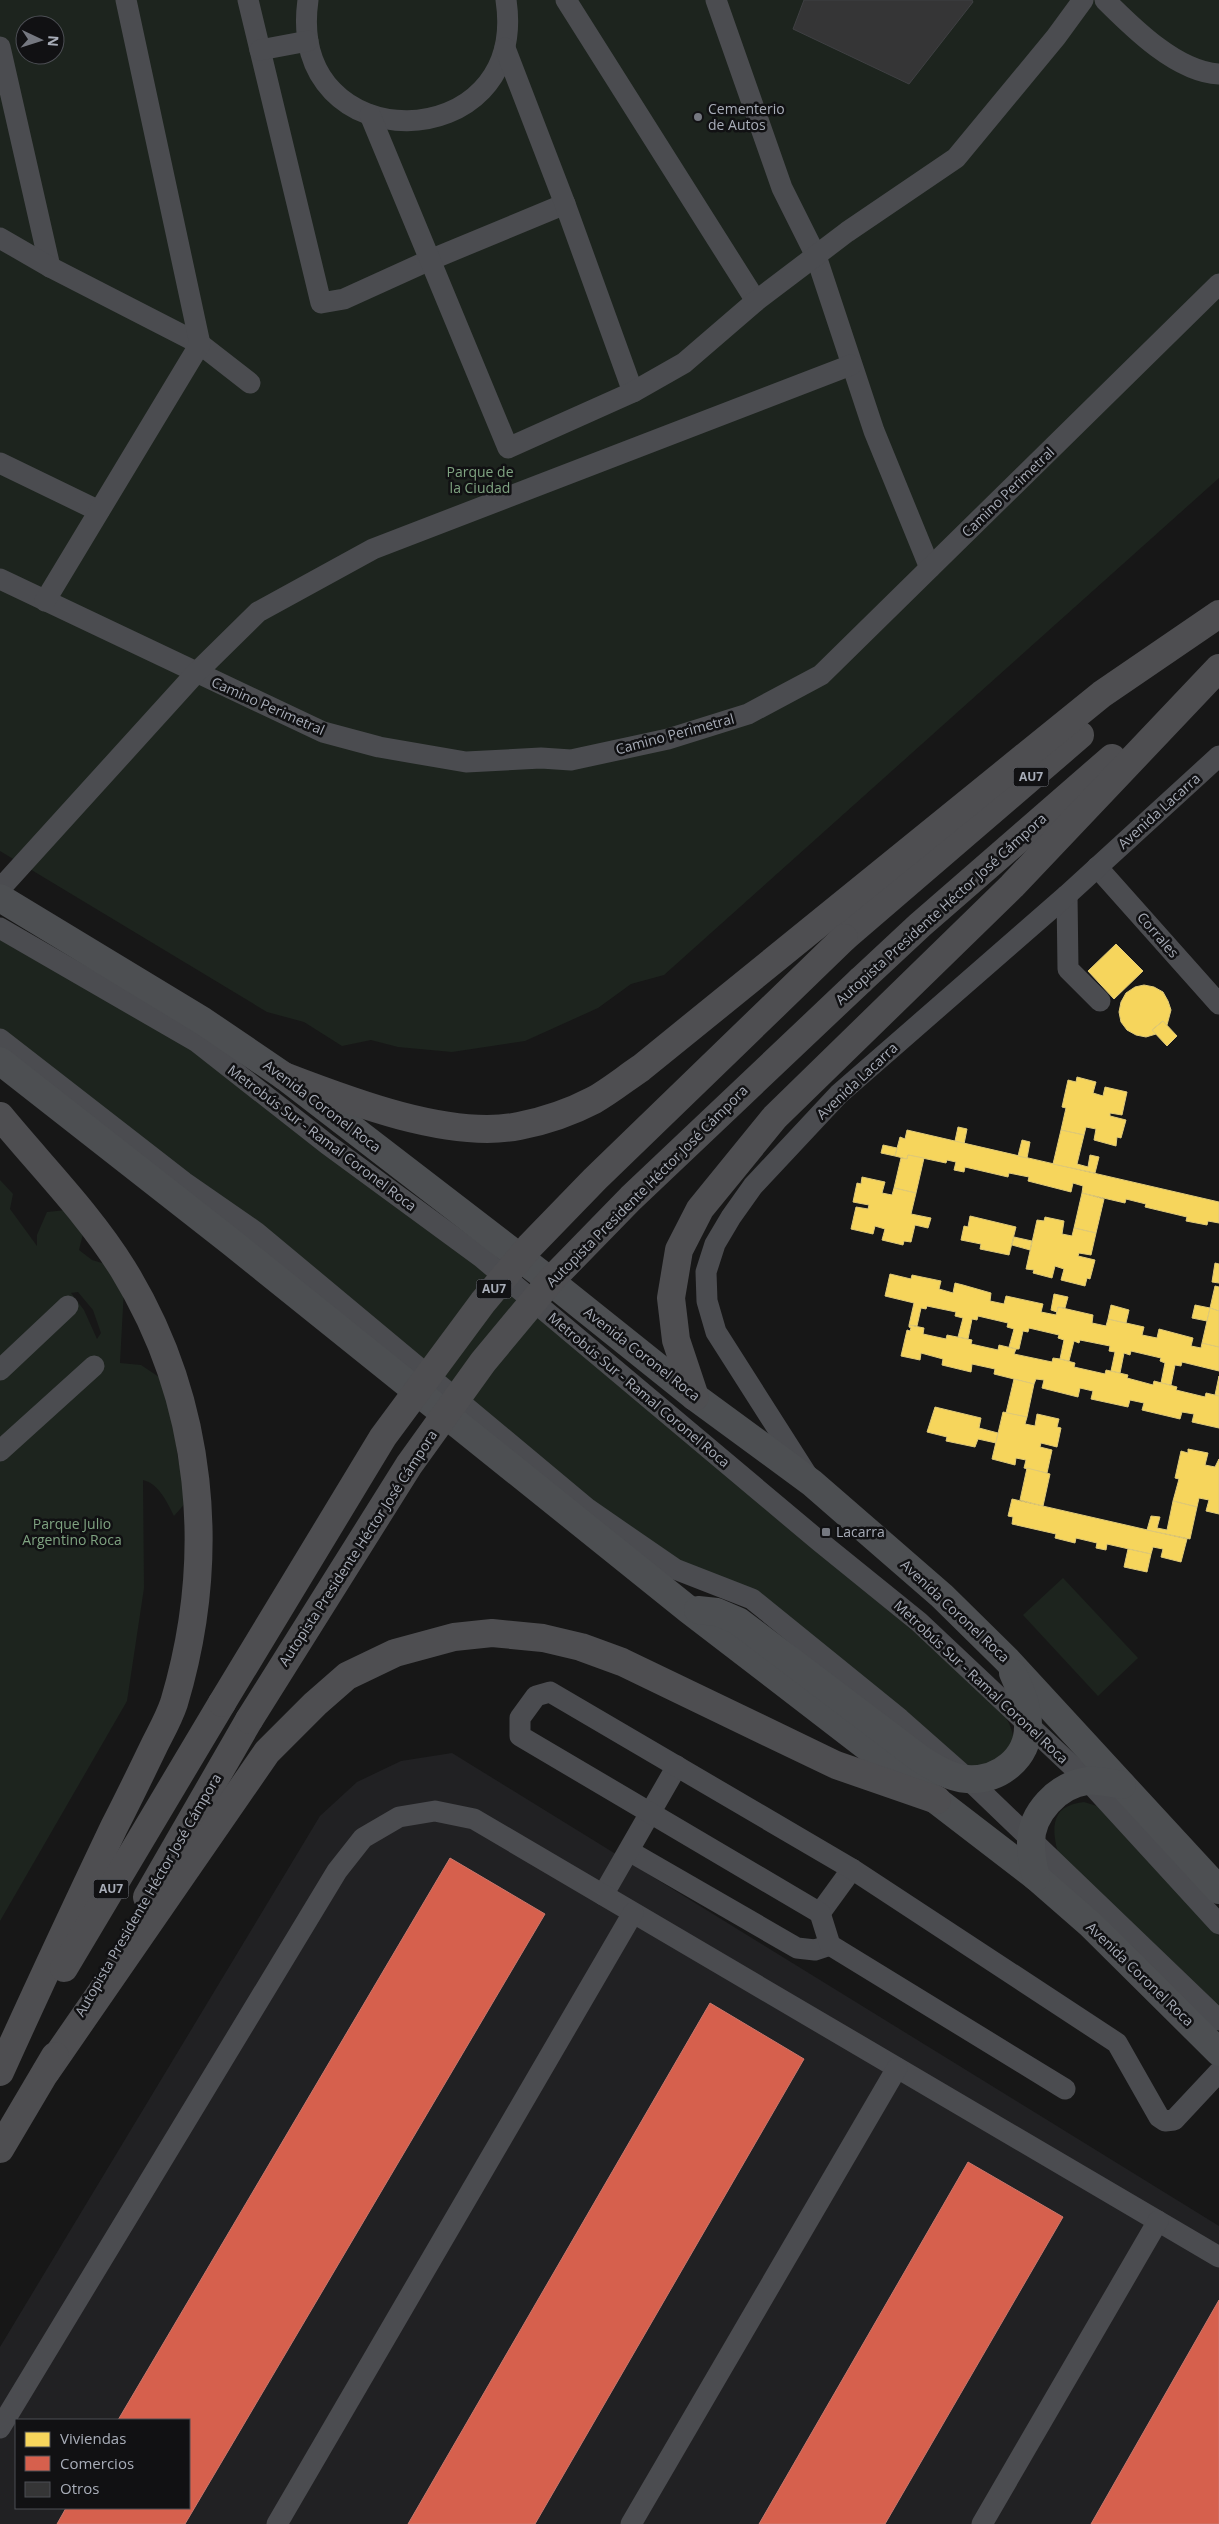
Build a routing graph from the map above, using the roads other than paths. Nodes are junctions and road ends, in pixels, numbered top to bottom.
1 (126, 0) edge
2 (248, 0) edge
3 (308, 0) edge
4 (506, 0) edge
5 (566, 0) edge
6 (716, 0) edge
7 (1083, 0) edge
8 (1105, 0) edge
9 (308, 41) junction
10 (0, 48) edge
11 (505, 48) junction
12 (260, 50) junction
13 (1219, 74) edge
14 (370, 115) junction
15 (565, 204) junction
16 (0, 238) edge
17 (816, 256) junction
18 (430, 260) junction
19 (50, 267) junction
20 (1219, 284) edge
21 (756, 301) junction
22 (200, 344) junction
23 (850, 365) junction
24 (250, 383) dead end
25 (633, 392) junction
26 (0, 463) edge
27 (99, 511) junction
28 (930, 568) junction
29 (0, 579) edge
30 (45, 601) junction
31 (1219, 615) edge
32 (1219, 666) edge
33 (196, 673) junction
34 (1219, 756) edge
35 (1097, 867) junction
36 (0, 889) edge
37 (1068, 895) junction
38 (0, 898) edge
39 (0, 928) edge
40 (1100, 1001) dead end
41 (1219, 1004) edge
42 (0, 1038) edge
43 (0, 1061) edge
44 (284, 1076) junction
45 (0, 1116) edge
46 (68, 1306) dead end
47 (94, 1366) dead end
48 (0, 1370) edge
49 (695, 1397) junction
50 (0, 1451) edge
51 (812, 1483) junction
52 (690, 1610) junction
53 (1007, 1660) junction
54 (1028, 1724) junction
55 (677, 1766) junction
56 (968, 1779) junction
57 (1088, 1781) junction
58 (1122, 1785) junction
59 (937, 1800) junction
60 (650, 1813) junction
61 (1031, 1841) junction
62 (628, 1851) junction
63 (852, 1870) junction
64 (1036, 1877) junction
65 (1219, 1890) edge
66 (603, 1895) junction
67 (633, 1913) junction
68 (820, 1913) junction
69 (1219, 1924) edge
70 (830, 1945) junction
71 (1219, 2020) edge
72 (1219, 2052) edge
73 (897, 2068) junction
74 (46, 2072) junction
75 (1219, 2072) edge
76 (0, 2074) edge
77 (1065, 2089) dead end
78 (0, 2149) edge
79 (1158, 2221) junction
80 (1219, 2257) edge
81 (0, 2428) edge
82 (277, 2524) edge
83 (631, 2524) edge
84 (982, 2524) edge

1 - 22 street
2 - 12 street
3 - 9 street
4 - 11 street
5 - 21 street
6 - 17 street
7 - 17 street
8 - 13 street
9 - 12 street
9 - 14 street
10 - 19 street
11 - 14 street
11 - 15 street
12 - 18 street
14 - 18 street
15 - 18 street
15 - 25 street
16 - 19 street
17 - 21 street
17 - 23 street
18 - 25 street
19 - 22 street
20 - 28 street, Camino Perimetral
21 - 25 street
22 - 24 street
22 - 27 street
23 - 28 street
23 - 33 street
26 - 27 street
27 - 30 street
28 - 33 street, Camino Perimetral
29 - 30 street, Camino Perimetral
30 - 33 street, Camino Perimetral
31 - 44 highway
31 - 76 highway, AU7, bridge
32 - 49 highway
32 - 74 highway, Autopista Presidente Héctor José Cámpora / AU7, bridge
33 - 36 street
34 - 35 street, Avenida Lacarra
35 - 37 street, Avenida Lacarra
35 - 41 street, Corrales
37 - 40 street
37 - 51 street, Avenida Lacarra
38 - 44 main road, Avenida Coronel Roca
39 - 54 street, Metrobús Sur - Ramal Coronel Roca
42 - 56 street
43 - 52 main road, Avenida Coronel Roca
44 - 49 main road, Avenida Coronel Roca
45 - 76 highway
46 - 48 street
47 - 50 street
49 - 51 main road, Avenida Coronel Roca
51 - 53 main road, Avenida Coronel Roca
52 - 56 main road
52 - 59 main road, Avenida Coronel Roca
53 - 54 main road
53 - 58 main road, Avenida Coronel Roca
54 - 56 main road
54 - 57 street, Metrobús Sur - Ramal Coronel Roca
55 - 60 street
55 - 60 street
55 - 63 street
56 - 61 street
57 - 58 main road
57 - 61 main road
57 - 69 street, Metrobús Sur - Ramal Coronel Roca
58 - 65 main road, Avenida Coronel Roca
59 - 64 main road, Avenida Coronel Roca
59 - 74 highway
60 - 62 street
60 - 68 street
61 - 64 main road
61 - 71 street
62 - 66 street
62 - 70 street
63 - 68 street
63 - 75 street
64 - 72 main road, Avenida Coronel Roca
66 - 67 street
66 - 81 street
67 - 73 street
67 - 82 street
68 - 70 street
70 - 77 street
73 - 79 street
73 - 83 street
74 - 78 highway, Autopista Presidente Héctor José Cámpora / AU7
79 - 80 street
79 - 84 street

